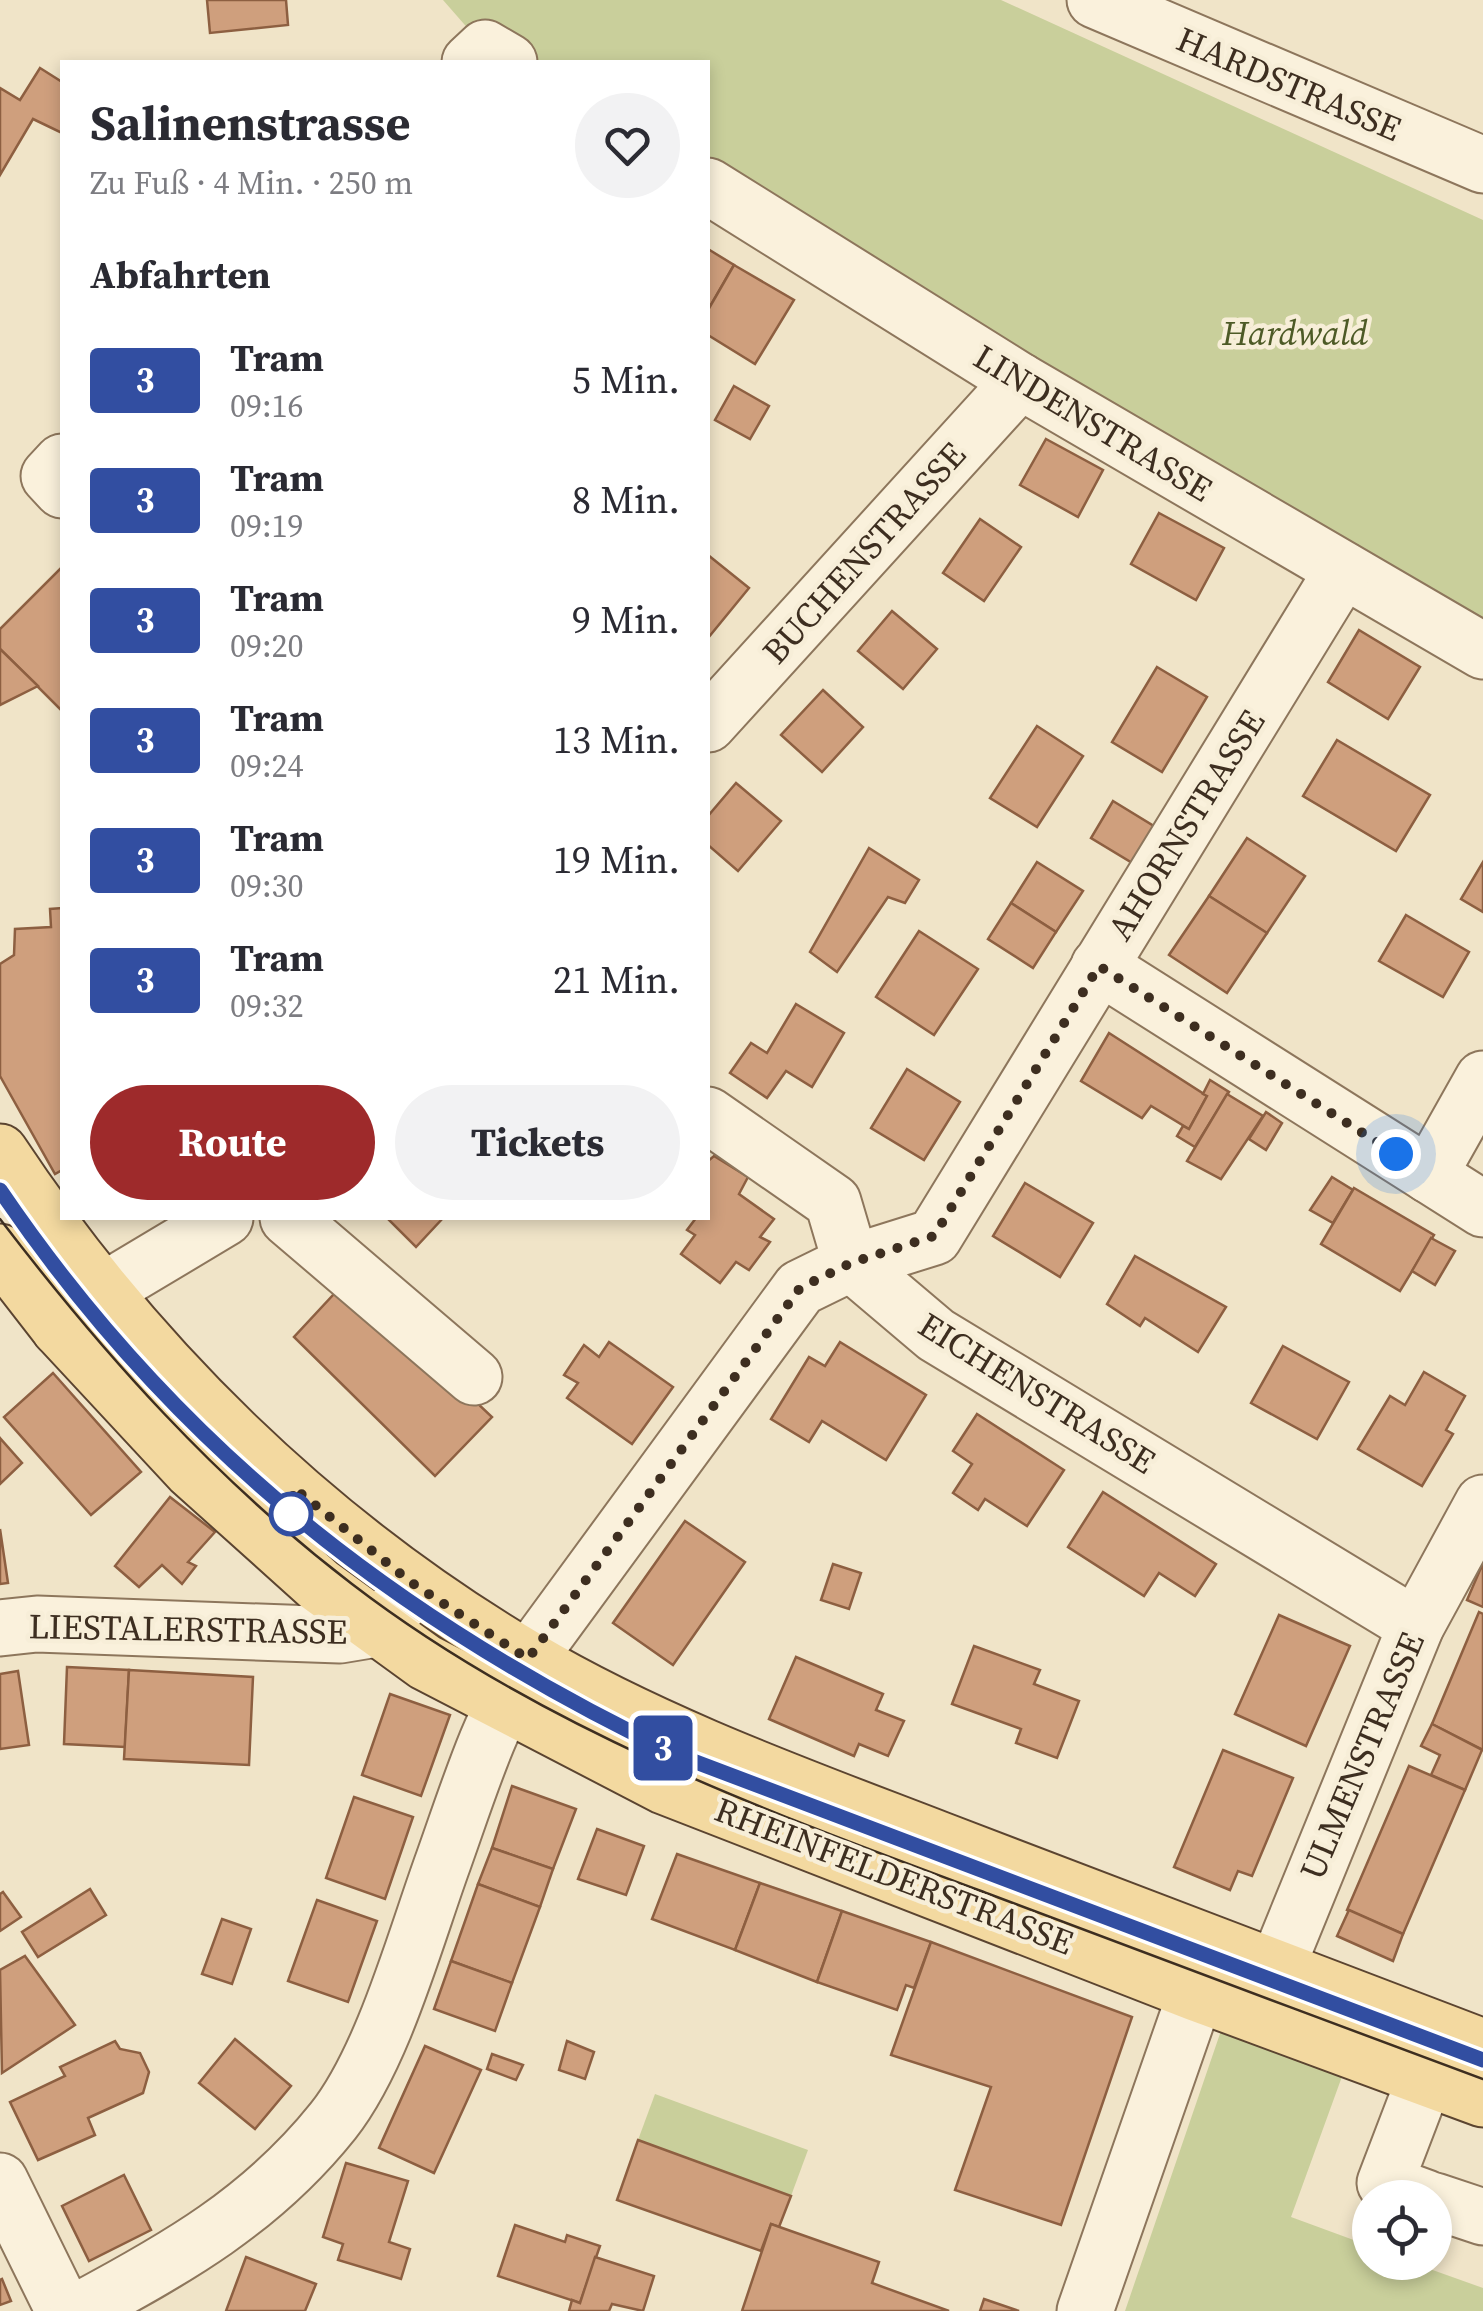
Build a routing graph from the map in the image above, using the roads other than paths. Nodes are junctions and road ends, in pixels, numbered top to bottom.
1 (1096, 0) edge
2 (1201, 22) edge
3 (1483, 165) edge
4 (710, 187) edge
5 (1020, 382) junction
6 (60, 464) edge
7 (60, 488) edge
8 (1343, 570) junction
9 (1483, 651) edge
10 (710, 722) edge
11 (1099, 966) junction
12 (1483, 1079) edge
13 (710, 1116) edge
14 (0, 1152) edge
15 (1429, 1175) junction
16 (1483, 1209) edge
17 (222, 1220) edge
18 (290, 1220) edge
19 (0, 1252) edge
20 (851, 1263) junction
21 (102, 1293) junction
22 (59, 1328) junction
23 (474, 1378) dead end
24 (1483, 1503) edge
25 (412, 1583) junction
26 (1416, 1626) junction
27 (0, 1628) edge
28 (376, 1629) junction
29 (514, 1681) junction
30 (1266, 1992) junction
31 (1196, 1993) junction
32 (1451, 2052) edge
33 (1483, 2099) edge
34 (1386, 2180) edge
35 (0, 2181) edge
36 (1452, 2207) edge
37 (1483, 2218) edge
38 (64, 2311) edge
39 (78, 2311) edge
40 (1085, 2311) edge

1 - 2 street, HARDSTRASSE
2 - 3 street, HARDSTRASSE
4 - 5 street, LINDENSTRASSE
5 - 8 street, LINDENSTRASSE
5 - 10 street, BUCHENSTRASSE
6 - 7 street
8 - 9 street, LINDENSTRASSE
8 - 11 street, AHORNSTRASSE
11 - 15 street
11 - 20 street, AHORNSTRASSE
12 - 15 street
13 - 20 street
14 - 21 main road, RHEINFELDERSTRASSE
15 - 16 street
17 - 21 street
18 - 23 street
19 - 22 main road, RHEINFELDERSTRASSE
20 - 26 street, EICHENSTRASSE
20 - 29 street, AHORNSTRASSE
21 - 22 street
21 - 25 main road, RHEINFELDERSTRASSE
22 - 28 main road, RHEINFELDERSTRASSE
24 - 26 street, ULMENSTRASSE
25 - 28 street, LIESTALERSTRASSE
25 - 29 main road, RHEINFELDERSTRASSE
26 - 30 street, ULMENSTRASSE
27 - 28 street, LIESTALERSTRASSE
28 - 29 main road, RHEINFELDERSTRASSE
29 - 30 main road, RHEINFELDERSTRASSE
29 - 31 main road, RHEINFELDERSTRASSE
29 - 39 street, AHORNSTRASSE
30 - 31 main road, RHEINFELDERSTRASSE
30 - 32 main road, RHEINFELDERSTRASSE
31 - 40 street
32 - 33 main road, RHEINFELDERSTRASSE
32 - 34 street
35 - 38 street
36 - 37 street

